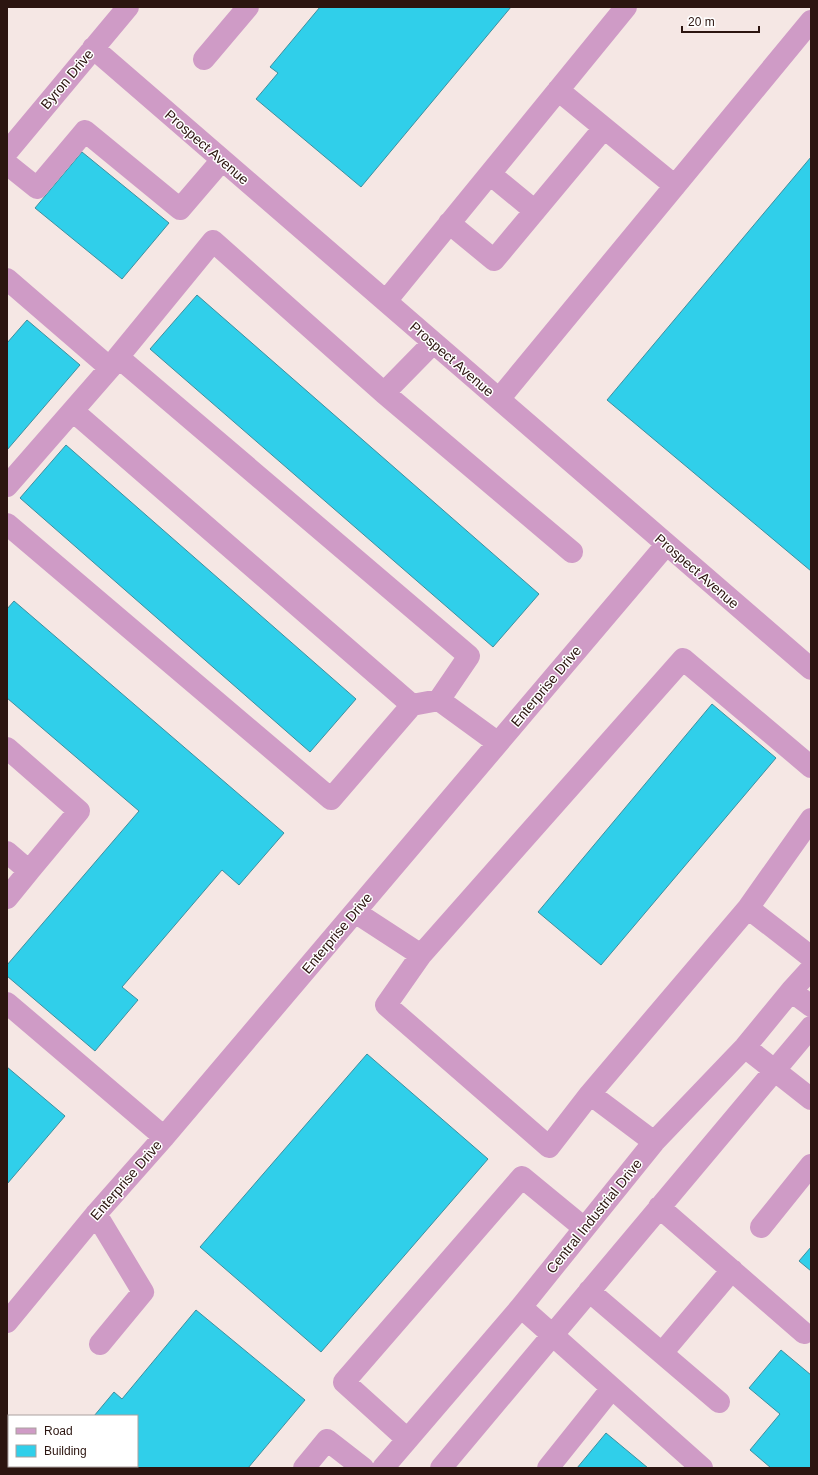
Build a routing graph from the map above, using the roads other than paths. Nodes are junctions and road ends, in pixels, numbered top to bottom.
1 (128, 7) edge
2 (248, 7) edge
3 (626, 7) edge
4 (811, 21) edge
5 (94, 48) junction
6 (204, 59) dead end
7 (558, 90) junction
8 (604, 128) junction
9 (7, 152) edge
10 (222, 160) junction
11 (7, 164) edge
12 (490, 174) junction
13 (675, 186) junction
14 (535, 211) junction
15 (449, 224) junction
16 (7, 280) edge
17 (386, 301) junction
18 (433, 343) junction
19 (114, 363) junction
20 (384, 393) junction
21 (499, 399) junction
22 (73, 411) junction
23 (7, 486) edge
24 (7, 524) edge
25 (666, 545) junction
26 (572, 552) dead end
27 (811, 669) edge
28 (439, 700) junction
29 (412, 705) junction
30 (498, 743) junction
31 (7, 748) edge
32 (811, 766) edge
33 (811, 819) edge
34 (7, 852) edge
35 (29, 871) junction
36 (7, 898) edge
37 (748, 908) junction
38 (355, 912) junction
39 (421, 955) junction
40 (811, 958) edge
41 (811, 969) edge
42 (791, 990) junction
43 (7, 1003) edge
44 (811, 1006) edge
45 (811, 1027) edge
46 (745, 1047) junction
47 (775, 1070) junction
48 (590, 1094) junction
49 (811, 1099) edge
50 (164, 1137) junction
51 (654, 1142) junction
52 (811, 1165) edge
53 (659, 1207) junction
54 (96, 1214) junction
55 (761, 1227) dead end
56 (584, 1228) junction
57 (732, 1270) junction
58 (589, 1291) junction
59 (521, 1307) junction
60 (7, 1322) edge
61 (804, 1334) dead end
62 (552, 1335) junction
63 (100, 1344) dead end
64 (662, 1352) junction
65 (612, 1388) junction
66 (719, 1402) dead end
67 (407, 1439) junction
68 (447, 1466) edge
69 (304, 1468) edge
70 (363, 1468) edge
71 (383, 1468) edge
72 (548, 1468) edge
73 (702, 1468) edge

1 - 5 street, Byron Drive
2 - 6 street
3 - 7 street
4 - 13 street
5 - 9 street, Byron Drive
5 - 10 street, Prospect Avenue
7 - 8 street
7 - 12 street
8 - 13 street
8 - 14 street
10 - 11 street
10 - 17 street, Prospect Avenue
12 - 14 street
12 - 15 street
13 - 21 street
14 - 15 street
15 - 17 street
16 - 19 street
17 - 18 street, Prospect Avenue
18 - 20 street
18 - 21 street, Prospect Avenue
19 - 20 street
19 - 22 street
19 - 28 street
20 - 26 street
21 - 25 street, Prospect Avenue
22 - 23 street
22 - 29 street
24 - 29 street
25 - 27 street, Prospect Avenue
25 - 30 street, Enterprise Drive
28 - 29 street
28 - 30 street
30 - 38 street, Enterprise Drive
31 - 35 street
32 - 39 street
33 - 37 street
34 - 35 street
35 - 36 street
37 - 40 street
37 - 48 street
38 - 39 street
38 - 50 street, Enterprise Drive
39 - 48 street
41 - 42 street, Central Industrial Drive
42 - 44 street
42 - 46 street, Central Industrial Drive
43 - 50 street
45 - 47 street
46 - 47 street
46 - 51 street, Central Industrial Drive
47 - 49 street
47 - 53 street
48 - 51 street
50 - 54 street, Enterprise Drive
51 - 56 street, Central Industrial Drive
52 - 55 street
53 - 57 street
53 - 58 street
54 - 60 street, Enterprise Drive
54 - 63 street
56 - 59 street, Central Industrial Drive
56 - 67 street
57 - 61 street
57 - 64 street
58 - 62 street
58 - 64 street
59 - 62 street
59 - 67 street, Central Industrial Drive
62 - 65 street
62 - 68 street
64 - 66 street
65 - 72 street
65 - 73 street
67 - 71 street, Central Industrial Drive
69 - 70 street

